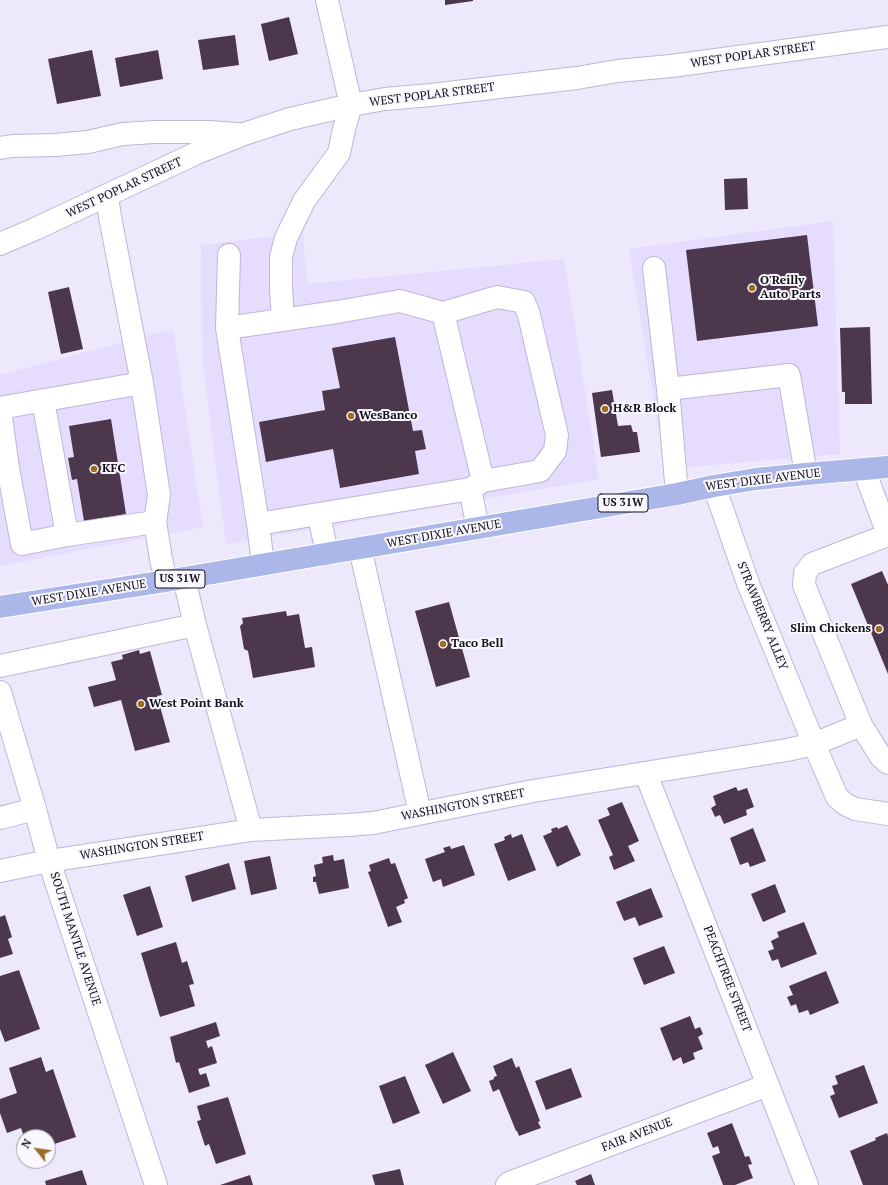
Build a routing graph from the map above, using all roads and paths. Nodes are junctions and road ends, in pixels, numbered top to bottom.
1 (327, 0) edge
2 (888, 37) edge
3 (351, 105) junction
4 (244, 134) junction
5 (0, 148) edge
6 (107, 196) junction
7 (0, 244) edge
8 (229, 255) dead end
9 (654, 268) dead end
10 (443, 313) junction
11 (283, 320) junction
12 (227, 328) junction
13 (142, 383) junction
14 (668, 389) junction
15 (43, 400) junction
16 (0, 409) edge
17 (888, 467) edge
18 (4, 469) edge
19 (864, 470) junction
20 (806, 474) junction
21 (476, 485) junction
22 (714, 486) junction
23 (677, 494) junction
24 (319, 515) junction
25 (155, 522) junction
26 (258, 524) junction
27 (478, 528) junction
28 (888, 534) edge
29 (67, 535) junction
30 (360, 548) junction
31 (327, 554) junction
32 (263, 564) junction
33 (175, 580) junction
34 (0, 607) edge
35 (195, 625) junction
36 (0, 666) edge
37 (0, 692) edge
38 (861, 725) junction
39 (814, 744) junction
40 (888, 763) edge
41 (646, 774) junction
42 (35, 809) junction
43 (420, 813) junction
44 (888, 814) edge
45 (0, 818) edge
46 (251, 830) junction
47 (49, 861) junction
48 (0, 871) edge
49 (768, 1085) junction
50 (156, 1185) edge
51 (507, 1185) edge
52 (807, 1185) edge

1 - 3 street
2 - 3 street, WEST POPLAR STREET
3 - 4 street, WEST POPLAR STREET
3 - 11 street
4 - 5 street
4 - 6 street, WEST POPLAR STREET
6 - 7 street, WEST POPLAR STREET
6 - 13 street
8 - 12 street
9 - 14 street
10 - 11 street
10 - 21 street
10 - 21 street
11 - 12 street
12 - 26 street
13 - 15 street
13 - 25 street
14 - 20 street
14 - 23 street
15 - 16 street
15 - 29 street
16 - 18 street
17 - 19 main road, WEST DIXIE AVENUE / US 31W
18 - 29 street
19 - 20 main road, WEST DIXIE AVENUE / US 31W
19 - 28 street
20 - 22 main road, WEST DIXIE AVENUE / US 31W
21 - 24 street
21 - 27 street
22 - 23 main road, WEST DIXIE AVENUE / US 31W
22 - 39 street, STRAWBERRY ALLEY
23 - 27 main road, WEST DIXIE AVENUE / US 31W
24 - 26 street
24 - 31 street
25 - 29 street
25 - 33 street
26 - 32 street
27 - 30 main road, WEST DIXIE AVENUE / US 31W
28 - 38 street
30 - 31 main road, WEST DIXIE AVENUE / US 31W
30 - 43 street
31 - 32 main road, WEST DIXIE AVENUE / US 31W
32 - 33 main road, WEST DIXIE AVENUE / US 31W
33 - 34 main road, WEST DIXIE AVENUE / US 31W
33 - 35 street
35 - 36 street
35 - 46 street
37 - 42 street, SOUTH MANTLE AVENUE
38 - 39 street, WASHINGTON STREET
38 - 40 street
39 - 41 street, WASHINGTON STREET
39 - 44 street
41 - 43 street, WASHINGTON STREET
41 - 49 street, PEACHTREE STREET
42 - 45 street
42 - 47 street, SOUTH MANTLE AVENUE
43 - 46 street, WASHINGTON STREET
46 - 47 street, WASHINGTON STREET
47 - 48 street, WASHINGTON STREET
47 - 50 street, SOUTH MANTLE AVENUE
49 - 51 street, FAIR AVENUE
49 - 52 street, PEACHTREE STREET

